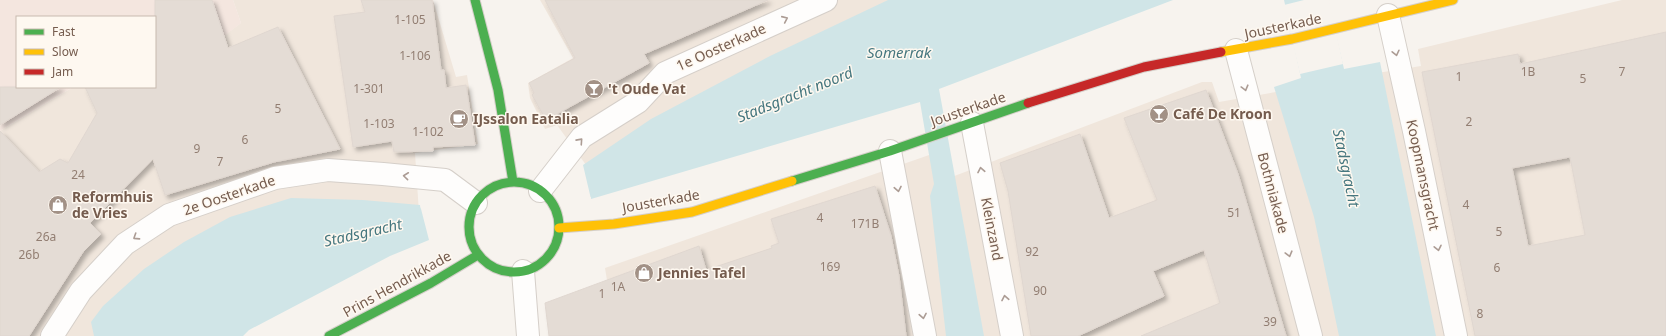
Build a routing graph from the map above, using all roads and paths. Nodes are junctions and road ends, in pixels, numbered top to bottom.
1 (475, 0) edge
2 (826, 0) edge
3 (1453, 0) edge
4 (1388, 15) junction
5 (1236, 50) junction
6 (965, 125) junction
7 (890, 151) junction
8 (513, 182) junction
9 (540, 191) junction
10 (470, 199) junction
11 (559, 228) junction
12 (478, 254) junction
13 (523, 272) junction
14 (52, 336) edge
15 (329, 336) edge
16 (528, 336) edge
17 (925, 336) edge
18 (1012, 336) edge
19 (1311, 336) edge
20 (1456, 336) edge

1 - 8 main road
9 -> 2 street, 1e Oosterkade
3 - 4 main road, Jousterkade
4 - 5 main road, Jousterkade
4 -> 20 street, Koopmansgracht
5 - 6 main road, Jousterkade
5 -> 19 street, Bothniakade
6 - 7 main road, Jousterkade
18 -> 6 street, Kleinzand
7 - 11 main road, Jousterkade
7 -> 17 street
8 - 9 main road
8 - 10 main road
9 - 11 main road
10 - 12 main road
10 -> 14 street, 2e Oosterkade
11 - 13 main road
12 - 13 main road
12 - 15 main road, Prins Hendrikkade
13 - 16 street

